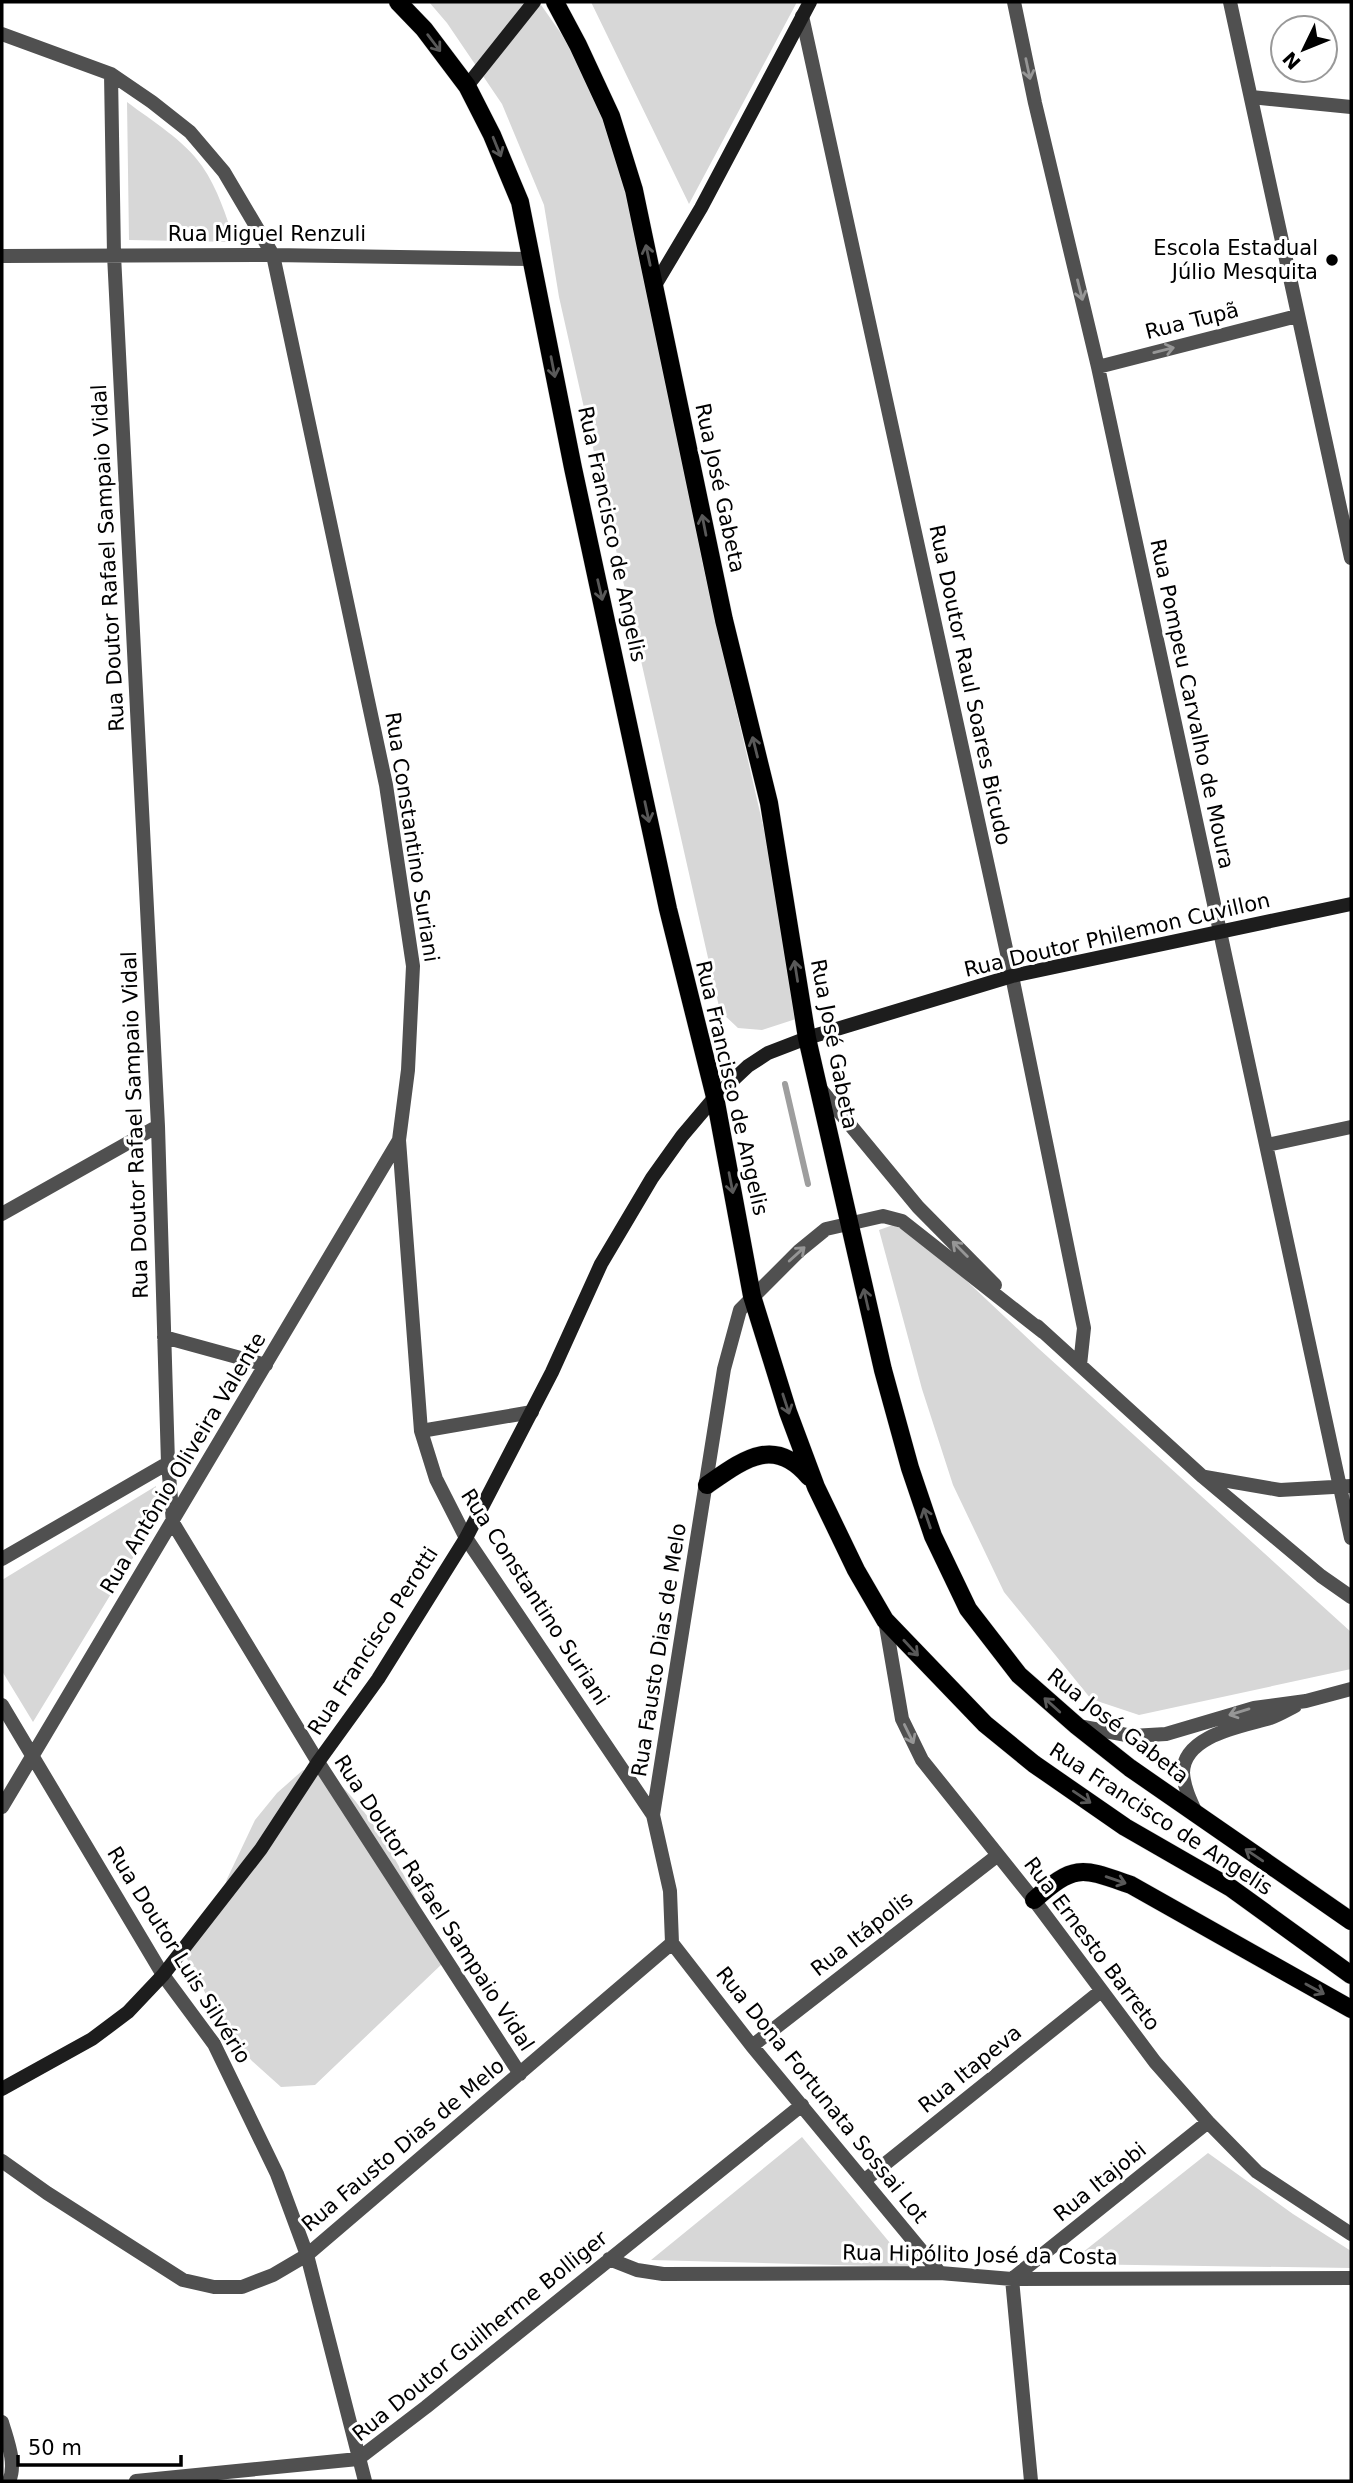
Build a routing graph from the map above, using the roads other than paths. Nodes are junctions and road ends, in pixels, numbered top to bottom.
1 (398, 2) edge
2 (534, 2) edge
3 (555, 2) edge
4 (810, 2) edge
5 (1014, 2) edge
6 (1230, 2) edge
7 (802, 16) junction
8 (2, 34) edge
9 (111, 74) junction
10 (467, 86) junction
11 (1251, 97) junction
12 (1351, 107) edge
13 (114, 254) junction
14 (273, 255) junction
15 (2, 256) edge
16 (532, 259) junction
17 (654, 287) junction
18 (1297, 316) junction
19 (1098, 367) junction
20 (1351, 558) edge
21 (1351, 904) edge
22 (1219, 932) junction
23 (1012, 976) junction
24 (807, 1038) junction
25 (817, 1084) junction
26 (715, 1097) junction
27 (158, 1126) junction
28 (1351, 1127) edge
29 (682, 1136) joint
30 (399, 1140) junction
31 (1267, 1144) junction
32 (2, 1214) edge
33 (848, 1224) junction
34 (752, 1296) junction
35 (1043, 1332) junction
36 (164, 1337) junction
37 (266, 1365) junction
38 (1080, 1365) junction
39 (532, 1412) junction
40 (421, 1431) junction
41 (168, 1463) junction
42 (1203, 1477) junction
43 (706, 1485) junction
44 (1345, 1486) edge
45 (816, 1487) junction
46 (173, 1522) junction
47 (466, 1538) junction
48 (1351, 1538) edge
49 (2, 1559) edge
50 (1351, 1597) edge
51 (885, 1620) junction
52 (1351, 1689) edge
53 (1306, 1701) junction
54 (2, 1705) edge
55 (1077, 1726) junction
56 (33, 1756) junction
57 (318, 1762) junction
58 (2, 1807) edge
59 (653, 1815) junction
60 (1197, 1816) junction
61 (998, 1855) junction
62 (1034, 1900) junction
63 (1351, 1921) edge
64 (672, 1944) junction
65 (163, 1975) junction
66 (1351, 1975) edge
67 (1101, 1991) junction
68 (1351, 2009) edge
69 (752, 2046) junction
70 (520, 2074) junction
71 (2, 2089) edge
72 (802, 2105) junction
73 (1208, 2122) junction
74 (2, 2161) edge
75 (865, 2180) junction
76 (1351, 2234) edge
77 (307, 2255) junction
78 (609, 2259) junction
79 (940, 2273) junction
80 (1351, 2278) edge
81 (1012, 2279) junction
82 (2, 2423) edge
83 (358, 2459) junction
84 (9, 2481) edge
85 (136, 2481) edge
86 (365, 2481) edge
87 (1031, 2481) edge

1 -> 10 main road, Rua Francisco de Angelis
2 - 10 street
17 -> 3 main road, Rua José Gabeta
4 - 7 street
5 -> 19 street, Rua Pompeu Carvalho de Moura
6 - 11 street
7 - 17 street
7 - 23 street, Rua Doutor Raul Soares Bicudo
8 - 9 street, Rua Constantino Suriani
9 - 13 street, Rua Doutor Rafael Sampaio Vidal
9 - 14 street, Rua Constantino Suriani
10 -> 16 main road, Rua Francisco de Angelis
11 - 12 street
11 - 18 street
13 - 14 street, Rua Miguel Renzuli
13 - 15 street, Rua Miguel Renzuli
13 - 27 street, Rua Doutor Rafael Sampaio Vidal
14 - 16 street, Rua Miguel Renzuli
14 - 30 street, Rua Constantino Suriani
16 -> 26 main road, Rua Francisco de Angelis
24 -> 17 main road, Rua José Gabeta
19 -> 18 street, Rua Tupã
18 - 20 street
19 - 22 street, Rua Pompeu Carvalho de Moura
21 - 22 street, Rua Doutor Philemon Cuvillon
22 - 23 street, Rua Doutor Philemon Cuvillon
22 - 31 street, Rua Pompeu Carvalho de Moura
23 - 24 street, Rua Doutor Philemon Cuvillon
23 - 38 street, Rua Doutor Raul Soares Bicudo
24 - 25 main road, Rua José Gabeta
24 - 26 street, Rua Doutor Philemon Cuvillon
25 - 33 main road, Rua José Gabeta
35 -> 25 street
26 - 29 street, Rua Doutor Philemon Cuvillon
26 -> 34 main road, Rua Francisco de Angelis
27 - 32 street
27 - 36 street, Rua Doutor Rafael Sampaio Vidal
28 - 31 street
29 - 39 street, Rua Francisco Perotti
30 - 37 street, Rua Antônio Oliveira Valente
30 - 40 street, Rua Constantino Suriani
31 - 44 street, Rua Pompeu Carvalho de Moura
34 -> 33 street, Rua Fausto Dias de Melo
33 - 35 street, Rua Fausto Dias de Melo
55 -> 33 main road, Rua José Gabeta
34 - 43 street, Rua Fausto Dias de Melo
34 -> 45 main road, Rua Francisco de Angelis
35 - 38 street
36 - 37 street
36 - 41 street, Rua Doutor Rafael Sampaio Vidal
37 - 46 street, Rua Antônio Oliveira Valente
38 - 42 street
39 - 40 street
39 - 47 street, Rua Francisco Perotti
40 - 47 street, Rua Constantino Suriani
41 - 46 street, Rua Doutor Rafael Sampaio Vidal
41 - 49 street
42 - 44 street
42 - 50 street
43 - 45 main road
43 - 59 street, Rua Fausto Dias de Melo
44 - 48 street, Rua Pompeu Carvalho de Moura
45 - 51 main road, Rua Francisco de Angelis
46 - 56 street, Rua Antônio Oliveira Valente
46 - 57 street, Rua Doutor Rafael Sampaio Vidal
47 - 57 street, Rua Francisco Perotti
47 - 59 street, Rua Constantino Suriani
51 -> 61 street, Rua Ernesto Barreto
51 -> 66 main road, Rua Francisco de Angelis
52 - 53 street
53 -> 55 street
53 - 60 street
54 - 56 street, Rua Doutor Luis Silvério
55 - 60 main road, Rua José Gabeta
56 - 58 street, Rua Antônio Oliveira Valente
56 - 65 street, Rua Doutor Luis Silvério
57 - 65 street, Rua Francisco Perotti
57 - 70 street, Rua Doutor Rafael Sampaio Vidal
59 - 64 street, Rua Fausto Dias de Melo
63 -> 60 main road, Rua José Gabeta
61 - 62 street, Rua Ernesto Barreto
61 - 69 street, Rua Itápolis
62 - 67 street, Rua Ernesto Barreto
62 -> 68 main road
64 - 69 street, Rua Dona Fortunata Sossai Lot
64 - 70 street, Rua Fausto Dias de Melo
65 - 71 street, Rua Francisco Perotti
65 - 77 street, Rua Doutor Luis Silvério
67 - 73 street, Rua Ernesto Barreto
67 - 75 street, Rua Itapeva
69 - 72 street, Rua Dona Fortunata Sossai Lot
70 - 77 street, Rua Fausto Dias de Melo
72 - 75 street, Rua Dona Fortunata Sossai Lot
72 - 78 street, Rua Doutor Guilherme Bolliger
73 - 76 street, Rua Ernesto Barreto
73 - 81 street, Rua Itajobi
74 - 77 street, Rua Fausto Dias de Melo
75 - 79 street, Rua Dona Fortunata Sossai Lot
77 - 83 street, Rua Doutor Luis Silvério
78 - 79 street, Rua Hipólito José da Costa
78 - 83 street, Rua Doutor Guilherme Bolliger
79 - 81 street, Rua Hipólito José da Costa
80 - 81 street, Rua Hipólito José da Costa
81 - 87 street
82 - 84 street
83 - 85 street, Rua Doutor Guilherme Bolliger
83 - 86 street, Rua Doutor Luis Silvério

